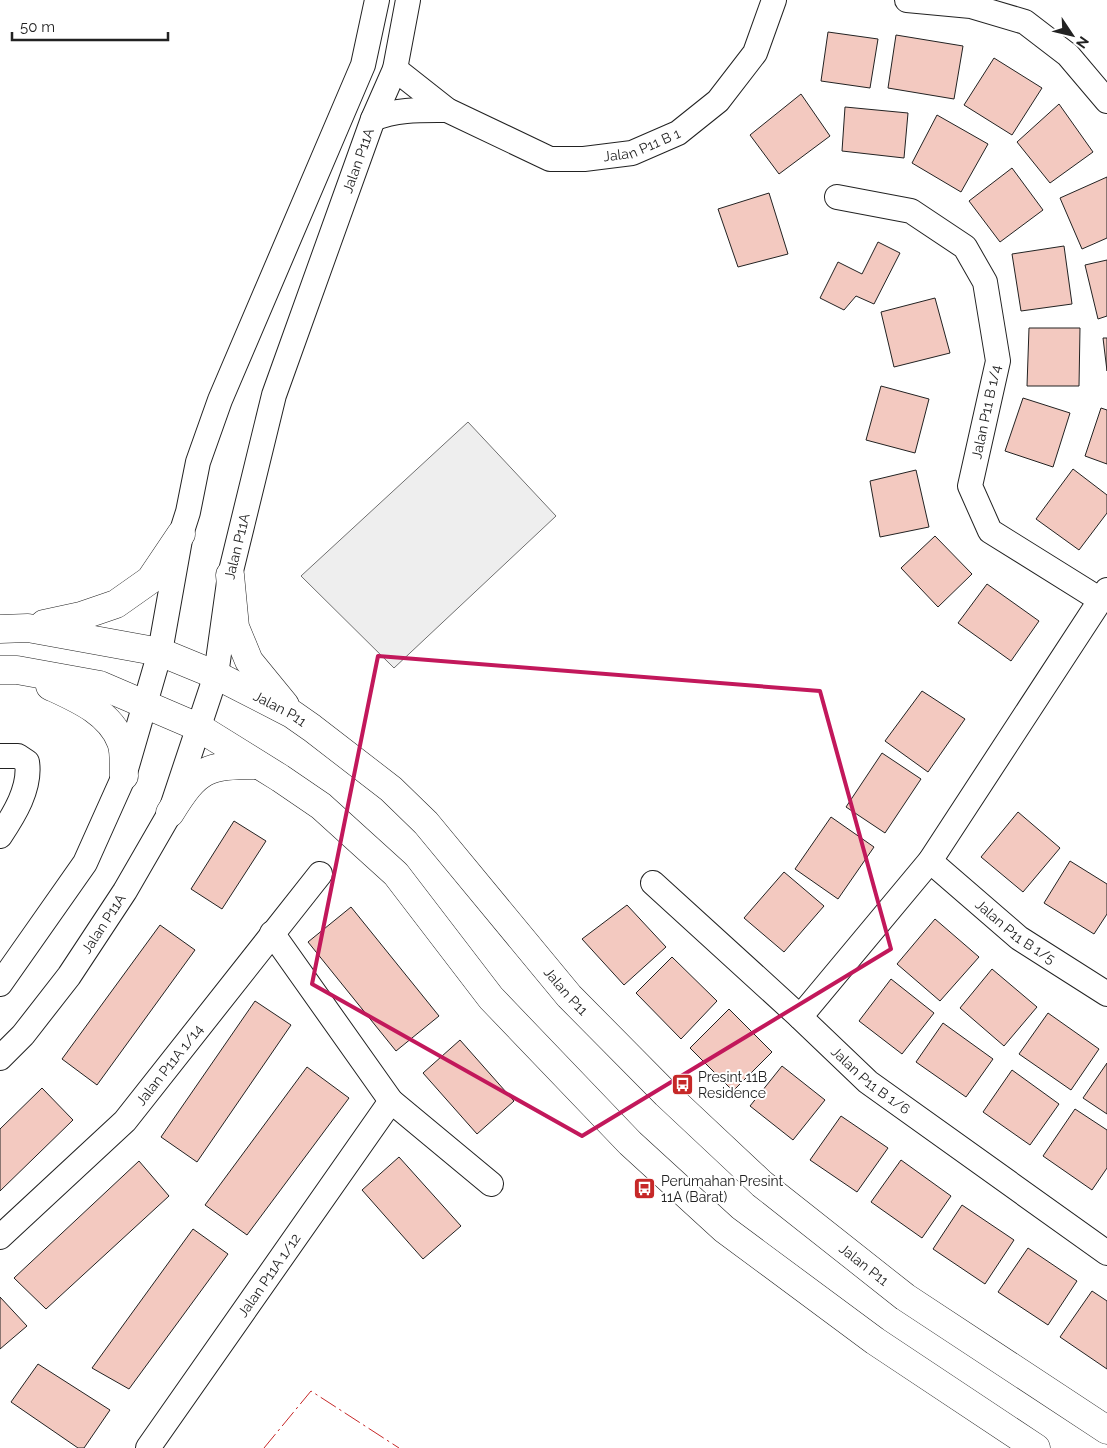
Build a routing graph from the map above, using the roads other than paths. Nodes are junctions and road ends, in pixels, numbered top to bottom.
1 (377, 0) edge
2 (408, 0) edge
3 (774, 0) edge
4 (908, 0) edge
5 (395, 69) junction
6 (1107, 101) edge
7 (447, 110) junction
8 (373, 119) junction
9 (837, 197) dead end
10 (181, 534) junction
11 (230, 575) junction
12 (1103, 594) edge
13 (28, 628) junction
14 (0, 629) edge
15 (160, 652) junction
16 (9, 670) edge
17 (216, 674) junction
18 (146, 705) junction
19 (292, 714) junction
20 (198, 727) junction
21 (0, 756) edge
22 (258, 765) junction
23 (124, 776) junction
24 (170, 813) junction
25 (0, 836) edge
26 (930, 861) junction
27 (320, 874) dead end
28 (653, 883) dead end
29 (272, 933) junction
30 (0, 984) edge
31 (1107, 994) edge
32 (800, 1017) junction
33 (0, 1058) edge
34 (390, 1101) junction
35 (491, 1184) dead end
36 (0, 1237) edge
37 (1107, 1253) edge
38 (1107, 1430) edge
39 (148, 1448) edge
40 (1036, 1448) edge

1 - 10 street
2 - 5 street, Jalan P11A
3 - 7 street, Jalan P11 B 1
4 - 6 street
5 - 7 street, Jalan P11 B 1
5 - 8 street, Jalan P11A
7 - 8 street, Jalan P11 B 1
8 - 11 street, Jalan P11A
9 - 12 street, Jalan P11 B 1/4
10 - 13 main road
10 - 15 street
11 - 17 street, Jalan P11A
11 - 19 main road
12 - 26 street
13 - 14 main road, Jalan P11
13 - 15 main road, Jalan P11
15 - 17 main road, Jalan P11
15 - 18 street
16 - 18 main road
16 - 23 main road
17 - 19 main road, Jalan P11
17 - 20 street, Jalan P11A
18 - 20 main road
18 - 23 street
19 - 38 main road, Jalan P11
20 - 22 main road
20 - 24 street, Jalan P11A
21 - 25 street
22 - 24 main road
22 - 40 main road
23 - 30 street
24 - 33 street, Jalan P11A
26 - 31 street, Jalan P11 B 1/5
26 - 32 street
27 - 29 street, Jalan P11A 1/14
28 - 32 street, Jalan P11 B 1/6
29 - 34 street
29 - 36 street, Jalan P11A 1/14
32 - 37 street, Jalan P11 B 1/6
34 - 35 street
34 - 39 street, Jalan P11A 1/12

